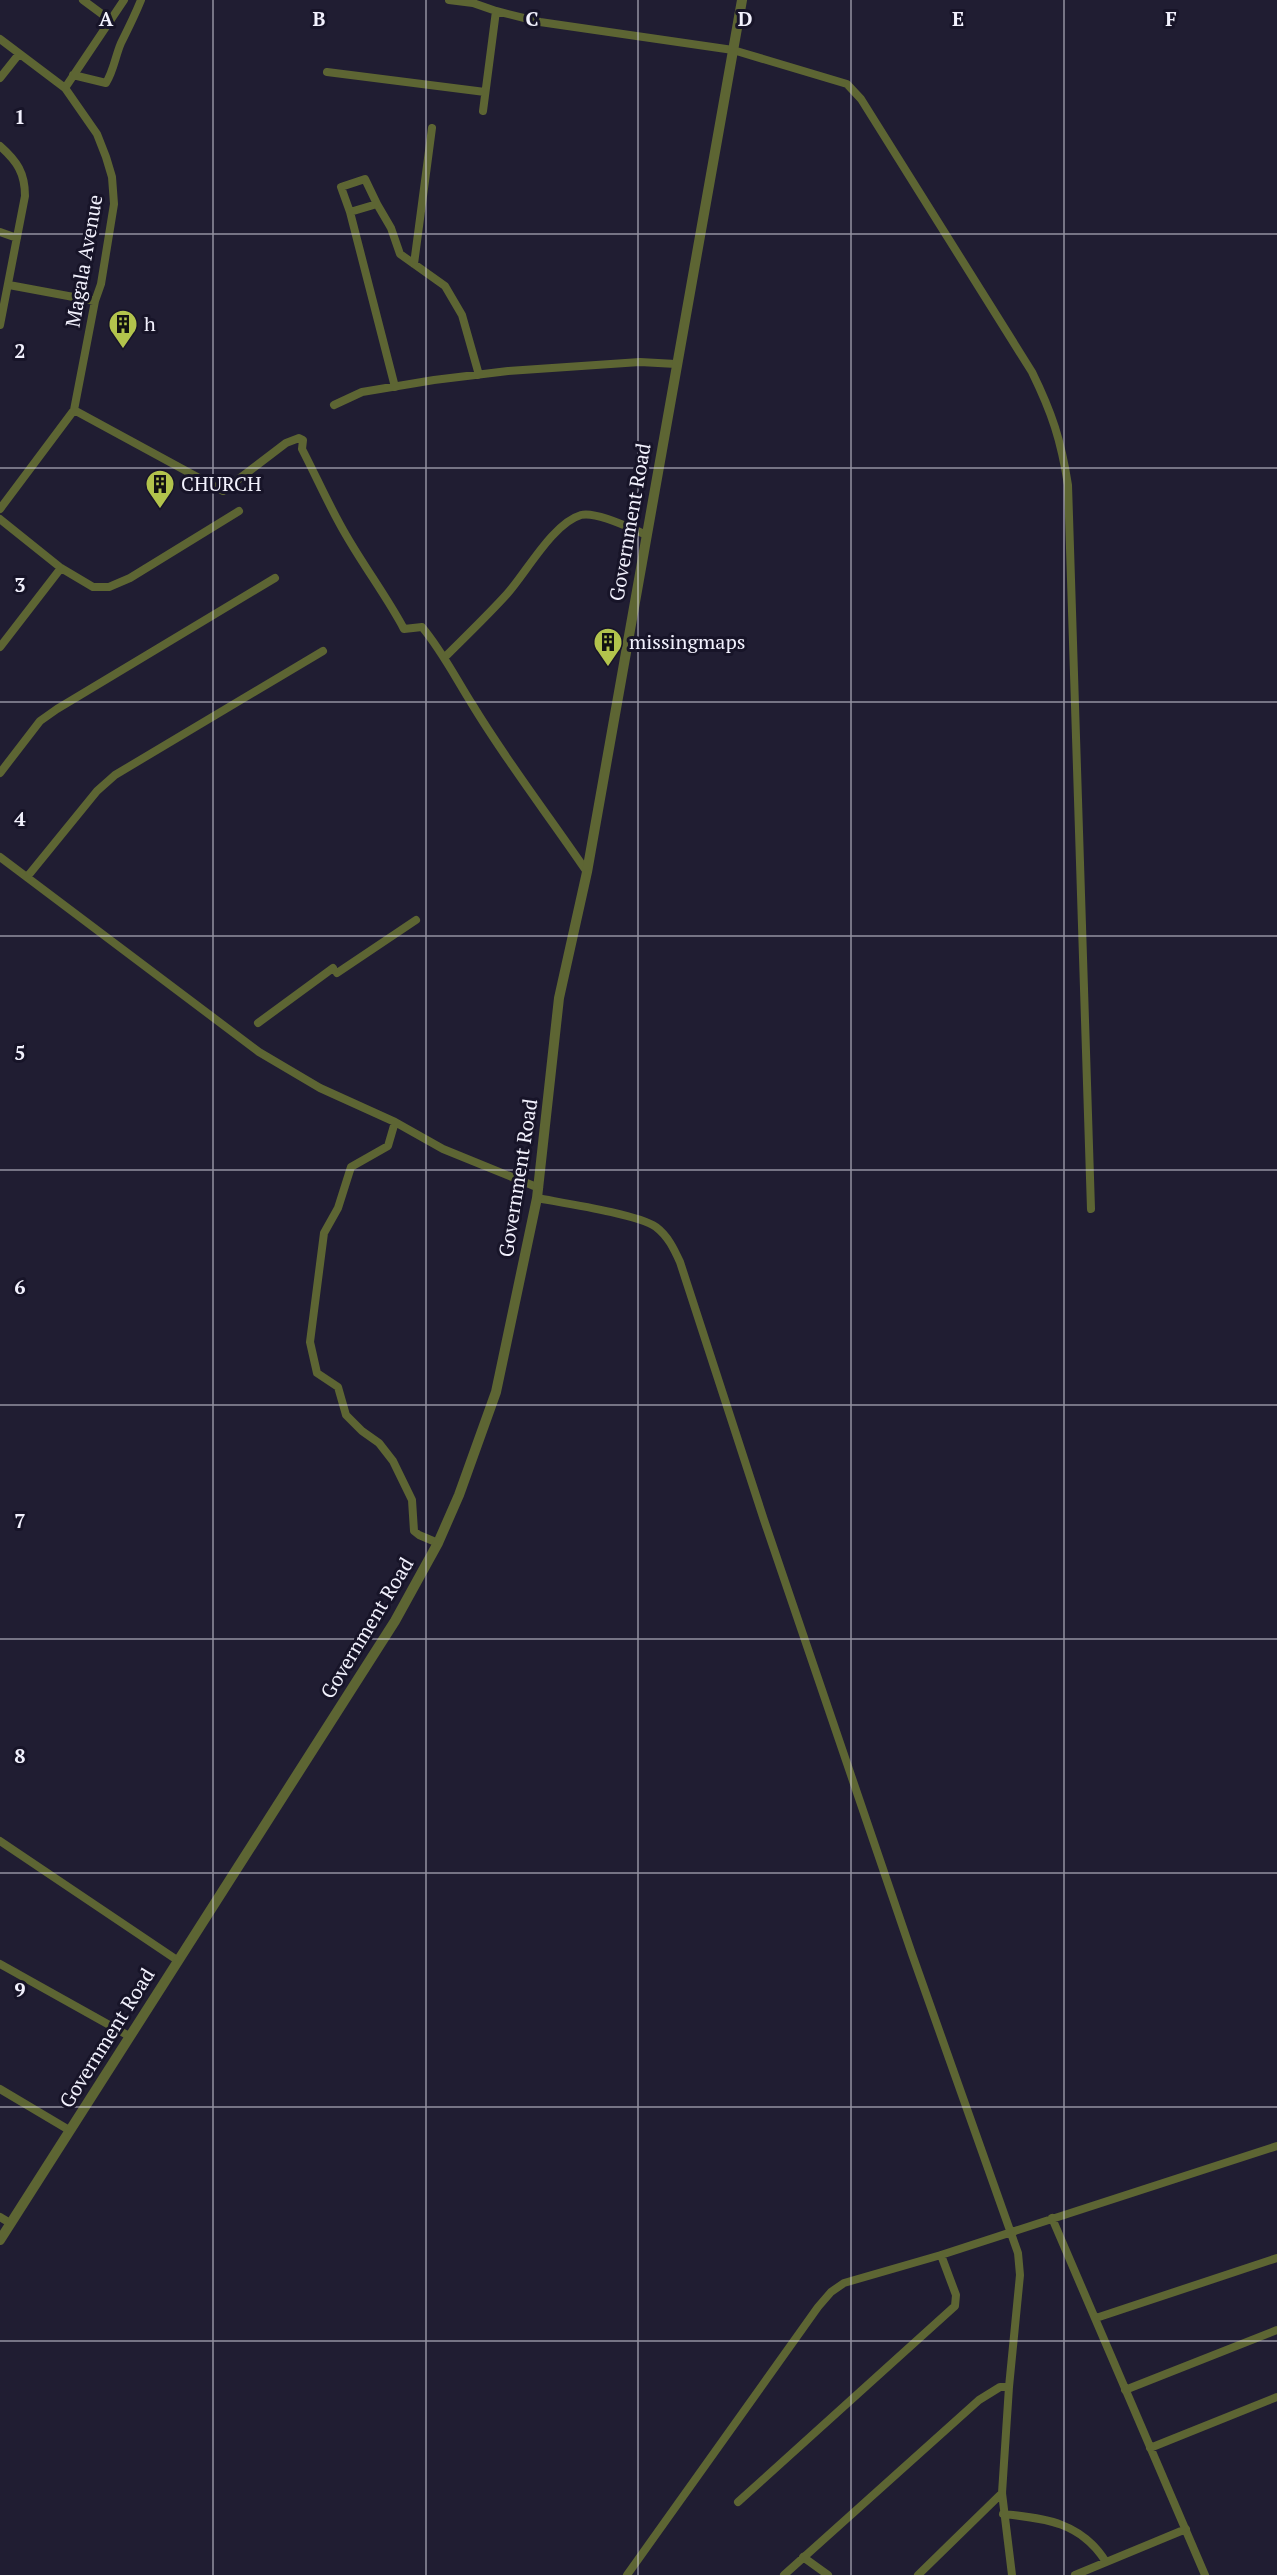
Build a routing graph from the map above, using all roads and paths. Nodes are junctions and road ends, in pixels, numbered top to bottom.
1 (83, 0) edge
2 (124, 0) edge
3 (141, 0) edge
4 (449, 0) edge
5 (742, 0) edge
6 (496, 12) junction
7 (110, 20) junction
8 (0, 39) edge
9 (732, 50) junction
10 (19, 54) junction
11 (327, 72) dead end
12 (73, 75) junction
13 (0, 78) edge
14 (65, 88) junction
15 (485, 92) junction
16 (483, 111) dead end
17 (432, 128) dead end
18 (0, 146) edge
19 (377, 204) junction
20 (350, 212) junction
21 (0, 232) edge
22 (17, 238) junction
23 (414, 264) junction
24 (9, 285) junction
25 (95, 300) junction
26 (0, 319) edge
27 (676, 364) junction
28 (479, 375) junction
29 (395, 387) junction
30 (334, 405) dead end
31 (74, 410) junction
32 (0, 509) edge
33 (239, 511) dead end
34 (0, 519) edge
35 (647, 535) junction
36 (61, 568) junction
37 (275, 578) dead end
38 (0, 647) edge
39 (323, 651) dead end
40 (446, 657) junction
41 (0, 773) edge
42 (0, 857) edge
43 (587, 872) junction
44 (27, 877) junction
45 (416, 920) dead end
46 (258, 1023) dead end
47 (395, 1122) junction
48 (538, 1193) junction
49 (1091, 1209) dead end
50 (438, 1543) junction
51 (0, 1841) edge
52 (177, 1960) junction
53 (0, 1964) edge
54 (129, 2036) junction
55 (0, 2089) edge
56 (69, 2130) junction
57 (1277, 2146) edge
58 (1052, 2218) junction
59 (5, 2220) edge
60 (1009, 2232) junction
61 (0, 2240) edge
62 (941, 2255) junction
63 (1277, 2258) edge
64 (1096, 2318) junction
65 (1277, 2330) edge
66 (1009, 2387) junction
67 (1125, 2390) junction
68 (1277, 2397) edge
69 (1150, 2448) junction
70 (1002, 2493) junction
71 (738, 2502) dead end
72 (1003, 2514) junction
73 (1186, 2529) junction
74 (803, 2557) junction
75 (1106, 2562) junction
76 (627, 2575) edge
77 (784, 2575) edge
78 (828, 2575) edge
79 (918, 2575) edge
80 (1012, 2575) edge
81 (1075, 2575) edge
82 (1205, 2575) edge

1 - 7 street
2 - 7 street
3 - 12 street
4 - 6 street
5 - 9 street, Government Road
6 - 9 street
6 - 15 street
7 - 12 street
8 - 10 street, Magala Avenue
9 - 27 street, Government Road
9 - 49 street
10 - 13 street
10 - 14 street, Magala Avenue
11 - 15 street
12 - 14 street
14 - 25 street, Magala Avenue
15 - 16 street
17 - 23 street
18 - 22 street
19 - 20 street
19 - 20 street
19 - 23 street
20 - 29 street
21 - 22 street
22 - 24 street
23 - 28 street
24 - 25 street
24 - 26 street
25 - 31 street, Magala Avenue
27 - 28 street
27 - 35 street, Government Road
28 - 29 street
29 - 30 street
31 - 32 street, Magala Avenue
31 - 40 street
33 - 36 street
34 - 36 street
35 - 40 street
35 - 43 street, Government Road
36 - 38 street
37 - 41 street
39 - 44 street
40 - 43 street
42 - 44 street
43 - 48 street, Government Road
44 - 47 street
45 - 46 street
47 - 48 street
47 - 50 street
48 - 50 street, Government Road
48 - 60 street
50 - 52 street, Government Road
51 - 52 street
52 - 54 street, Government Road
53 - 54 street
54 - 56 street, Government Road
55 - 56 street
56 - 59 street, Government Road
57 - 58 street
58 - 60 street
58 - 64 street
59 - 61 street, Government Road
60 - 62 street
60 - 66 street
62 - 71 street
62 - 76 street
63 - 64 street
64 - 67 street
65 - 67 street
66 - 70 street
66 - 74 street
67 - 69 street
68 - 69 street
69 - 73 street
70 - 72 street
70 - 79 street
72 - 75 street
72 - 80 street
73 - 75 street
73 - 82 street
74 - 77 street
74 - 78 street
75 - 81 street

